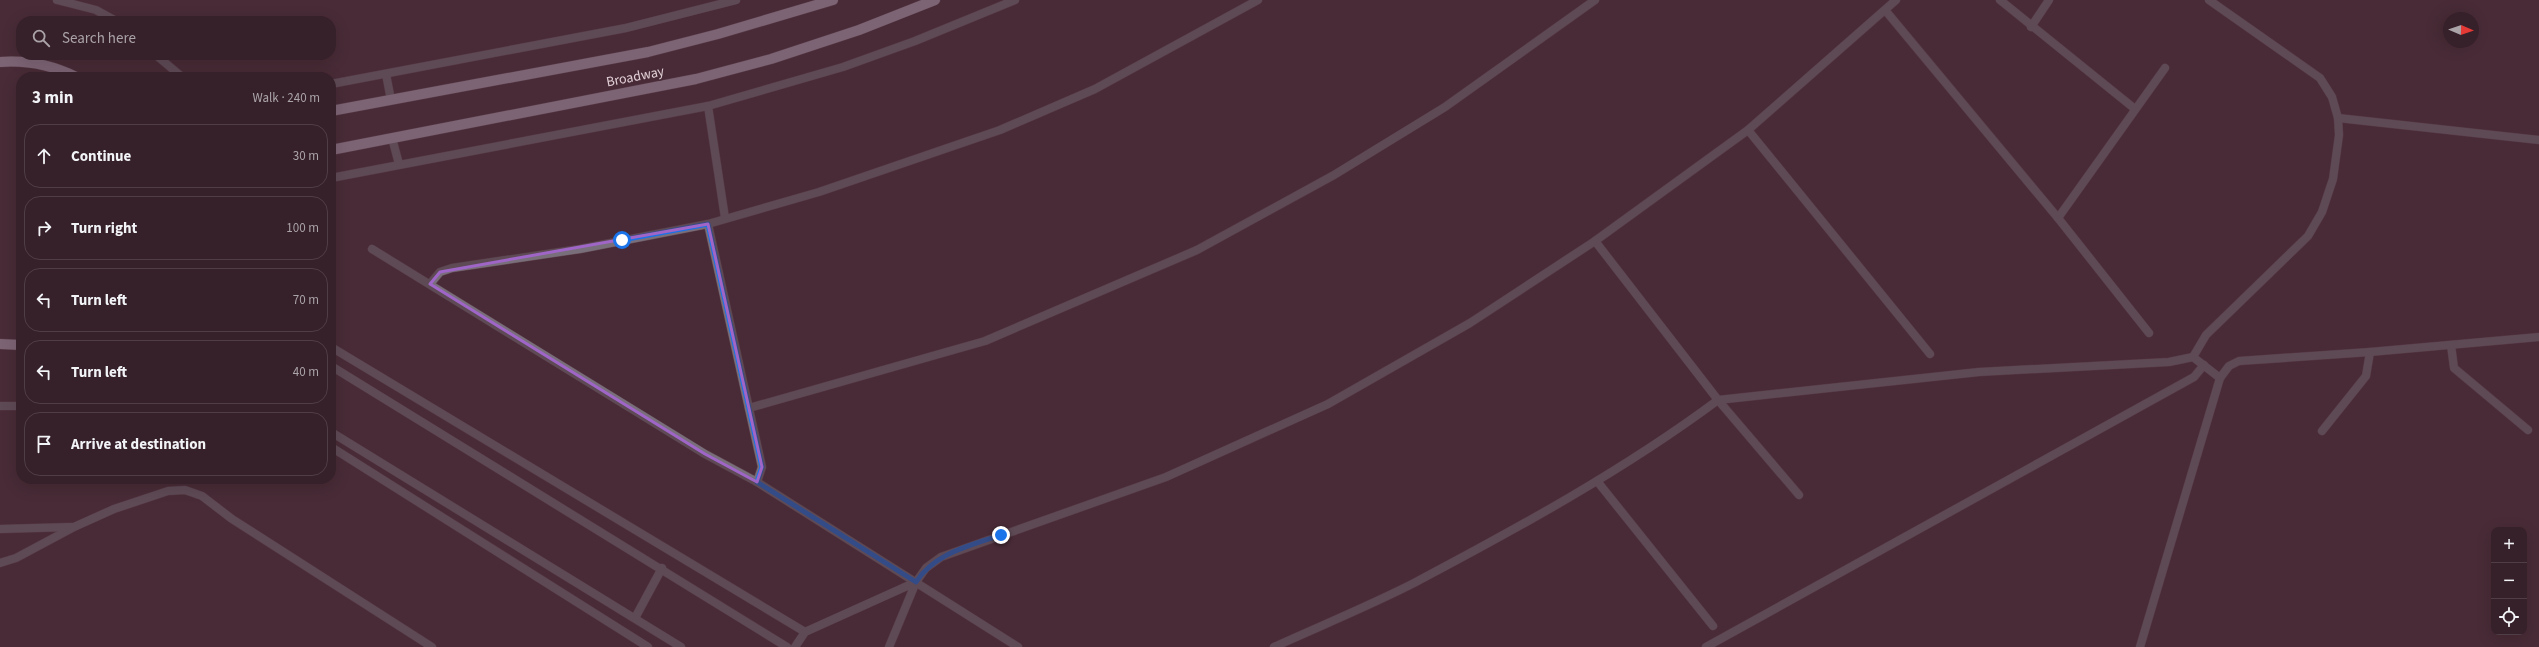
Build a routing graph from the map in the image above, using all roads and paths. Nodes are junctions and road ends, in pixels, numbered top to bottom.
1 (57, 0) edge
2 (736, 0) edge
3 (833, 0) edge
4 (936, 0) edge
5 (1015, 0) edge
6 (1258, 0) edge
7 (1595, 0) edge
8 (1896, 0) edge
9 (2000, 0) edge
10 (2049, 0) edge
11 (2209, 0) edge
12 (1885, 10) junction
13 (107, 16) edge
14 (2032, 26) junction
15 (162, 60) edge
16 (0, 62) edge
17 (2164, 68) dead end
18 (63, 72) edge
19 (176, 72) edge
20 (386, 74) junction
21 (336, 83) edge
22 (392, 100) junction
23 (708, 106) junction
24 (2135, 109) junction
25 (336, 110) edge
26 (2338, 118) junction
27 (1748, 130) junction
28 (392, 138) junction
29 (2539, 140) edge
30 (336, 149) edge
31 (399, 164) junction
32 (336, 177) edge
33 (725, 218) junction
34 (2058, 218) junction
35 (708, 224) junction
36 (1596, 241) junction
37 (372, 249) dead end
38 (430, 284) junction
39 (2149, 333) dead end
40 (2539, 337) edge
41 (0, 344) edge
42 (2451, 344) junction
43 (16, 345) edge
44 (336, 350) edge
45 (2370, 352) junction
46 (1930, 354) dead end
47 (2193, 357) junction
48 (2204, 365) junction
49 (336, 369) edge
50 (2220, 378) junction
51 (1718, 400) junction
52 (0, 406) edge
53 (16, 406) edge
54 (749, 408) junction
55 (2528, 430) dead end
56 (2322, 431) dead end
57 (336, 435) edge
58 (336, 450) edge
59 (1597, 481) junction
60 (757, 482) junction
61 (1799, 495) dead end
62 (74, 526) junction
63 (0, 529) edge
64 (0, 563) edge
65 (662, 568) junction
66 (916, 582) junction
67 (635, 618) junction
68 (1713, 626) dead end
69 (805, 632) junction
70 (432, 647) edge
71 (648, 647) edge
72 (681, 647) edge
73 (787, 647) edge
74 (795, 647) edge
75 (889, 647) edge
76 (1018, 647) edge
77 (1274, 647) edge
78 (1706, 647) edge
79 (2140, 647) edge

1 - 13 street
2 - 20 street
3 - 22 main road, Broadway
4 - 28 main road, Broadway
5 - 23 street
6 - 33 street
7 - 54 street
8 - 12 street
9 - 14 street
10 - 14 street
11 - 26 street
12 - 27 street
12 - 34 street
14 - 24 street
15 - 19 street
16 - 18 main road
17 - 24 street
20 - 21 street
20 - 22 street
22 - 25 main road, Broadway
23 - 31 street
23 - 33 street
24 - 34 street
26 - 29 street
26 - 47 street
27 - 36 street
27 - 46 street
28 - 30 main road, Broadway
28 - 31 street
31 - 32 street
33 - 35 street
34 - 39 street
35 - 38 street
35 - 54 street
36 - 51 street
36 - 66 street
37 - 38 street
38 - 60 street
40 - 42 street
41 - 43 main road
42 - 45 street
42 - 55 street
44 - 69 street
45 - 50 street
45 - 56 street
47 - 48 street
47 - 51 street
48 - 50 street
48 - 78 street
49 - 65 street
50 - 79 street
51 - 59 street
51 - 61 street
52 - 53 street
54 - 60 street
57 - 67 street
58 - 71 street
59 - 68 street
59 - 77 street
60 - 66 street
62 - 63 street
62 - 64 street
62 - 70 street
65 - 67 street
65 - 73 street
66 - 69 street
66 - 75 street
66 - 76 street
67 - 72 street
69 - 74 street

